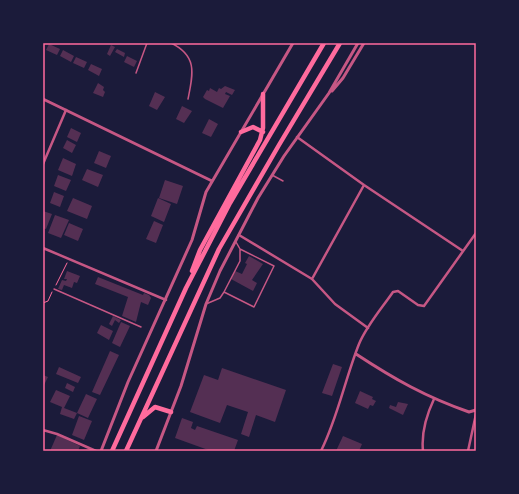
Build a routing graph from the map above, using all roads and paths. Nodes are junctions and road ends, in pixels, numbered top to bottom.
1 (148, 43) edge
2 (171, 43) edge
3 (294, 43) edge
4 (324, 43) edge
5 (340, 43) edge
6 (358, 43) edge
7 (364, 43) edge
8 (136, 73) dead end
9 (329, 93) junction
10 (263, 94) junction
11 (43, 99) edge
12 (188, 99) dead end
13 (66, 110) junction
14 (241, 132) junction
15 (263, 132) junction
16 (297, 137) junction
17 (43, 164) edge
18 (272, 175) junction
19 (212, 181) junction
20 (283, 181) dead end
21 (364, 185) junction
22 (476, 233) edge
23 (239, 235) junction
24 (236, 241) junction
25 (43, 248) edge
26 (240, 248) junction
27 (463, 251) junction
28 (68, 260) junction
29 (312, 279) junction
30 (186, 288) junction
31 (54, 289) junction
32 (223, 294) junction
33 (166, 300) junction
34 (43, 303) edge
35 (206, 304) junction
36 (141, 327) dead end
37 (368, 328) junction
38 (356, 354) junction
39 (434, 399) junction
40 (476, 410) edge
41 (171, 412) junction
42 (476, 414) edge
43 (140, 421) junction
44 (43, 430) edge
45 (96, 451) edge
46 (101, 451) edge
47 (112, 451) edge
48 (126, 451) edge
49 (156, 451) edge
50 (321, 451) edge
51 (423, 451) edge
52 (468, 451) edge

1 - 8 lane
2 - 12 lane
3 - 10 street
4 - 30 highway
5 - 43 highway
6 - 9 street
7 - 9 street
9 - 16 street
10 - 14 street
10 - 15 highway
11 - 13 street
13 - 17 street
13 - 19 street
14 - 15 highway
14 - 19 street
15 - 30 highway
16 - 18 street
16 - 21 street
18 - 20 lane
18 - 23 street
19 - 33 street
21 - 27 street
21 - 29 street
22 - 27 street
23 - 24 street
23 - 29 street
24 - 26 lane
24 - 35 street
25 - 28 street
26 - 32 lane
26 - 32 lane
27 - 37 street
28 - 31 path
28 - 33 street
29 - 37 street
30 - 47 highway
31 - 34 path
31 - 36 lane
32 - 35 lane
33 - 46 street
35 - 41 street
37 - 38 street
38 - 39 street
38 - 50 street
39 - 40 street
39 - 51 street
41 - 43 highway
41 - 49 street
42 - 52 street
43 - 48 highway
44 - 45 street

